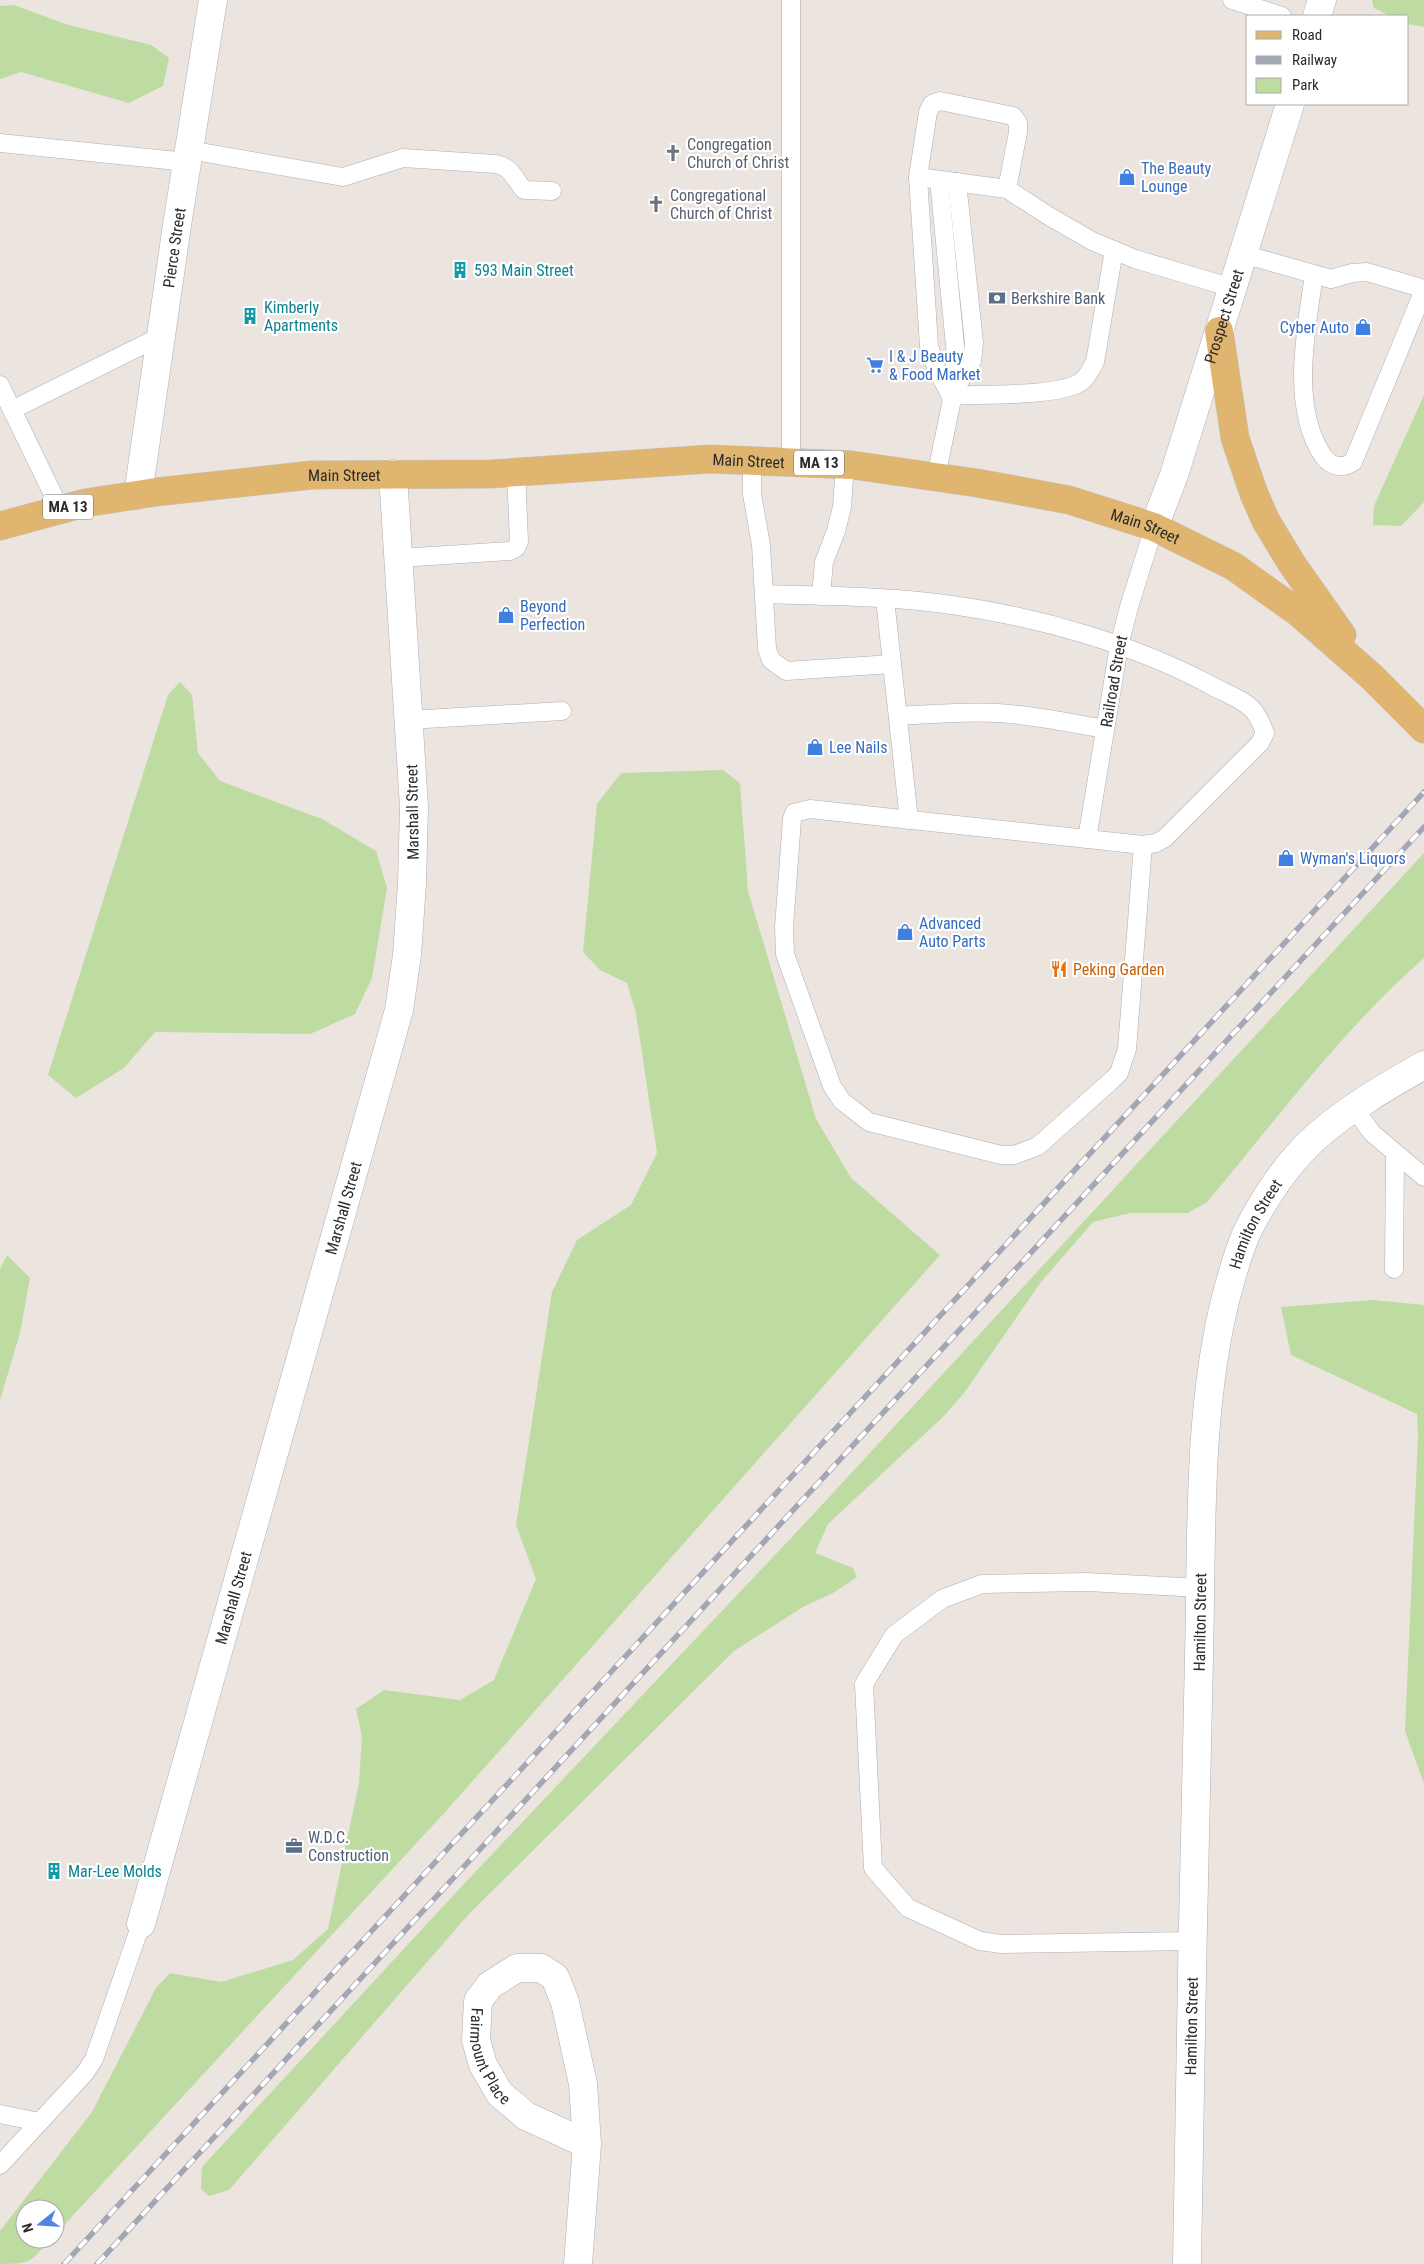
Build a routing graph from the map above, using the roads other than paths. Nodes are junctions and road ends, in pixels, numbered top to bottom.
1 (213, 0) edge
2 (791, 0) edge
3 (1232, 0) edge
4 (1322, 0) edge
5 (1279, 15) edge
6 (1317, 15) edge
7 (1290, 105) edge
8 (0, 144) edge
9 (188, 156) junction
10 (918, 177) junction
11 (948, 181) junction
12 (1007, 189) junction
13 (552, 191) dead end
14 (1114, 250) junction
15 (1243, 254) junction
16 (1314, 274) junction
17 (1232, 288) junction
18 (1424, 290) edge
19 (1219, 331) junction
20 (161, 336) junction
21 (0, 385) edge
22 (951, 396) junction
23 (12, 410) junction
24 (752, 460) junction
25 (791, 462) junction
26 (845, 464) junction
27 (516, 472) junction
28 (393, 474) junction
29 (936, 477) junction
30 (138, 495) junction
31 (60, 509) junction
32 (0, 526) edge
33 (1154, 527) junction
34 (398, 558) junction
35 (764, 594) junction
36 (821, 596) junction
37 (885, 599) junction
38 (1119, 646) junction
39 (892, 664) junction
40 (1372, 677) junction
41 (562, 711) dead end
42 (898, 716) junction
43 (408, 720) junction
44 (1105, 729) junction
45 (1424, 729) edge
46 (909, 820) junction
47 (1088, 839) junction
48 (1143, 845) junction
49 (1424, 1065) edge
50 (1354, 1108) junction
51 (1395, 1154) junction
52 (1424, 1176) edge
53 (1394, 1270) dead end
54 (1201, 1588) junction
55 (141, 1924) joint
56 (1192, 1941) junction
57 (0, 2114) edge
58 (39, 2122) junction
59 (587, 2144) junction
60 (0, 2165) edge
61 (578, 2264) edge
62 (1188, 2264) edge

1 - 9 street, Pierce Street
2 - 25 lane
3 - 5 lane
4 - 6 street
7 - 15 street, Prospect Street
8 - 9 lane
9 - 13 lane
9 - 20 street, Pierce Street
10 - 11 lane
10 - 12 lane
10 - 22 lane
11 - 12 lane
11 - 22 lane
12 - 14 lane
14 - 17 lane
14 - 22 lane
15 - 16 lane
15 - 17 street, Prospect Street
16 - 18 lane
16 - 18 lane
17 - 19 street, Prospect Street
19 - 33 street, Prospect Street
19 - 40 main road
20 - 23 lane
20 - 30 street, Pierce Street
21 - 23 lane
22 - 29 lane
23 - 31 lane
24 - 25 main road, Main Street / MA 13
24 - 27 main road, Main Street / MA 13
24 - 35 lane
25 - 26 main road, Main Street / MA 13
26 - 29 main road, Main Street / MA 13
26 - 36 lane
27 - 28 main road, Main Street / MA 13
27 - 34 lane
28 - 30 main road, Main Street / MA 13
28 - 34 street, Marshall Street
29 - 33 main road, Main Street / MA 13
30 - 31 main road, Main Street / MA 13
31 - 32 main road, Main Street / MA 13
33 - 38 lane, Railroad Street
33 - 40 main road, Main Street / MA 13
34 - 43 street, Marshall Street
35 - 36 lane
35 - 39 lane
36 - 37 lane
37 - 38 lane
37 - 39 lane
38 - 44 lane, Railroad Street
38 - 48 lane
39 - 42 lane
40 - 45 main road, Main Street / MA 13
41 - 43 lane
42 - 44 lane
42 - 46 lane
43 - 55 street, Marshall Street
44 - 47 lane, Railroad Street
46 - 47 lane
46 - 48 lane
47 - 48 lane
49 - 50 street, Hamilton Street
50 - 51 lane
50 - 54 street, Hamilton Street
51 - 52 lane
51 - 53 lane
54 - 56 street, Hamilton Street
54 - 56 lane
55 - 58 lane
56 - 62 street, Hamilton Street
57 - 58 lane
58 - 60 lane
59 - 59 street, Fairmount Place
59 - 61 street, Fairmount Place

